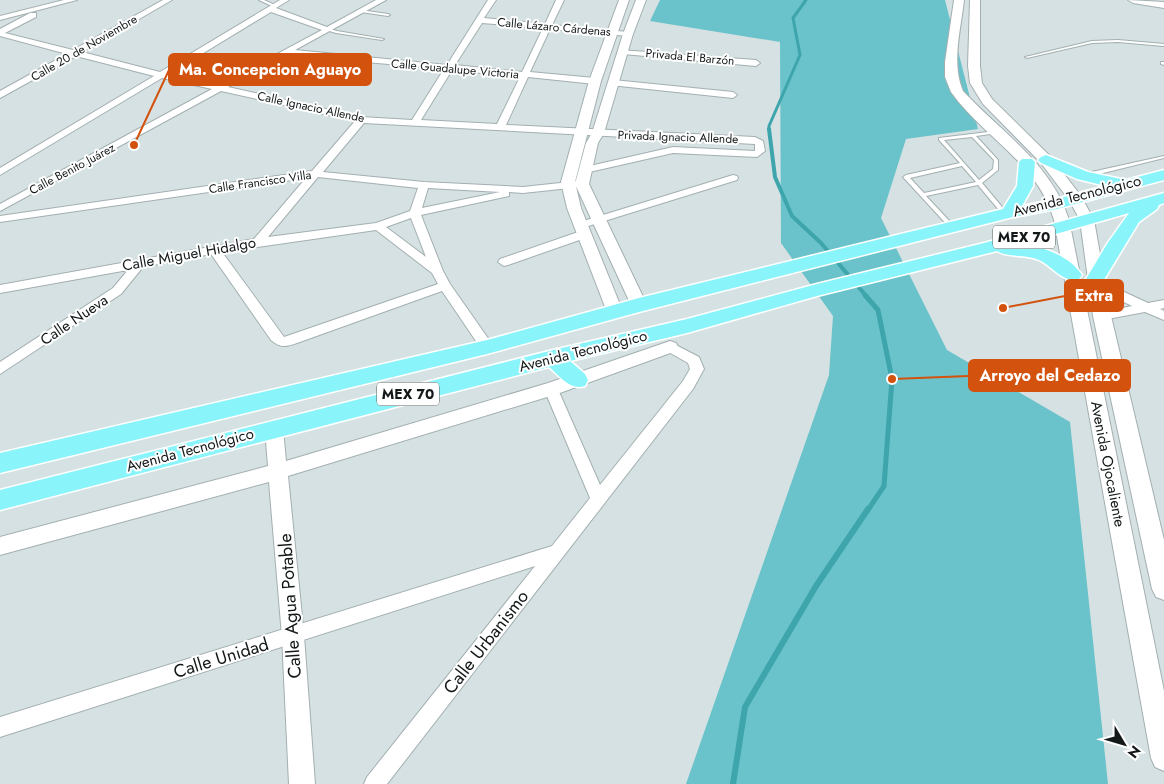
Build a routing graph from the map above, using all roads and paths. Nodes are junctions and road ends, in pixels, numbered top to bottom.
1 (73, 0) edge
2 (168, 0) edge
3 (261, 0) edge
4 (285, 0) edge
5 (382, 0) edge
6 (492, 0) edge
7 (560, 0) edge
8 (624, 0) edge
9 (641, 0) edge
10 (959, 0) edge
11 (975, 0) edge
12 (1133, 0) edge
13 (1164, 4) edge
14 (52, 5) junction
15 (273, 7) junction
16 (360, 11) junction
17 (388, 15) dead end
18 (0, 18) edge
19 (479, 20) junction
20 (547, 26) junction
21 (327, 29) junction
22 (613, 32) junction
23 (0, 33) edge
24 (628, 34) junction
25 (382, 39) dead end
26 (1164, 45) edge
27 (76, 52) junction
28 (286, 52) junction
29 (623, 52) junction
30 (1027, 57) dead end
31 (756, 63) dead end
32 (447, 68) junction
33 (162, 75) junction
34 (525, 75) junction
35 (595, 81) junction
36 (613, 83) junction
37 (224, 88) junction
38 (0, 95) edge
39 (733, 95) dead end
40 (361, 120) junction
41 (415, 122) junction
42 (501, 126) junction
43 (580, 132) junction
44 (996, 132) junction
45 (598, 133) junction
46 (973, 135) junction
47 (1164, 157) edge
48 (1046, 160) junction
49 (1027, 162) junction
50 (963, 164) junction
51 (585, 170) junction
52 (0, 172) edge
53 (315, 174) junction
54 (1164, 175) edge
55 (1083, 176) junction
56 (733, 178) dead end
57 (979, 183) junction
58 (568, 184) junction
59 (582, 184) junction
60 (424, 185) junction
61 (1124, 185) junction
62 (523, 190) junction
63 (922, 195) junction
64 (1161, 199) edge
65 (1067, 201) junction
66 (0, 208) edge
67 (415, 213) junction
68 (1007, 213) junction
69 (0, 219) edge
70 (598, 220) junction
71 (1087, 220) junction
72 (378, 226) junction
73 (1063, 226) junction
74 (952, 227) junction
75 (582, 230) junction
76 (258, 242) junction
77 (986, 248) junction
78 (214, 250) junction
79 (504, 262) dead end
80 (140, 263) junction
81 (437, 270) junction
82 (1073, 275) junction
83 (1095, 281) junction
84 (445, 286) junction
85 (0, 289) edge
86 (1164, 304) edge
87 (639, 305) junction
88 (1147, 307) junction
89 (615, 312) junction
90 (1102, 316) junction
91 (1164, 316) edge
92 (687, 326) junction
93 (488, 347) junction
94 (670, 347) junction
95 (553, 358) junction
96 (0, 369) edge
97 (578, 380) junction
98 (322, 386) junction
99 (551, 389) junction
100 (274, 429) junction
101 (0, 464) edge
102 (279, 471) junction
103 (0, 500) edge
104 (599, 500) junction
105 (0, 546) edge
106 (556, 552) junction
107 (1164, 590) edge
108 (293, 636) junction
109 (0, 727) edge
110 (1164, 758) edge
111 (302, 784) edge
112 (374, 784) edge

1 - 14 street
2 - 27 street, Calle 20 de Noviembre
3 - 15 lane
4 - 15 street
5 - 16 street, Calle Benito Juárez
6 - 19 street
7 - 20 street
8 - 22 street
9 - 24 street
10 - 44 main road, Avenida Ojocaliente
11 - 48 main road, Avenida Ojocaliente
12 - 13 street
14 - 18 street
14 - 23 street
15 - 21 street
15 - 33 street
16 - 17 lane
16 - 21 street, Calle Benito Juárez
19 - 20 street, Calle Lázaro Cárdenas
19 - 32 street
20 - 22 street, Calle Lázaro Cárdenas
20 - 34 street
21 - 25 lane
21 - 28 street, Calle Benito Juárez
22 - 24 street, Calle Lázaro Cárdenas
22 - 35 street
23 - 27 street, Calle Ignacio Allende
24 - 29 street
26 - 30 lane
27 - 33 street, Calle Ignacio Allende
27 - 38 street, Calle 20 de Noviembre
28 - 32 street, Calle Guadalupe Victoria
28 - 37 street, Calle Benito Juárez
29 - 31 street, Privada El Barzón
29 - 36 street
32 - 34 street, Calle Guadalupe Victoria
32 - 41 street
33 - 37 street, Calle Ignacio Allende
33 - 52 street
34 - 35 street, Calle Guadalupe Victoria
34 - 42 street
35 - 43 street
36 - 39 street
36 - 45 street
37 - 40 street, Calle Ignacio Allende
37 - 66 street, Calle Benito Juárez
40 - 41 street, Calle Ignacio Allende
40 - 53 street
41 - 42 street, Calle Ignacio Allende
42 - 43 street, Calle Ignacio Allende
43 - 45 street, Calle Ignacio Allende
43 - 58 street
44 - 46 lane
44 - 49 main road, Avenida Ojocaliente
45 - 51 street
45 - 51 street, Privada Ignacio Allende
46 - 50 lane
46 - 57 lane
47 - 55 lane
48 - 55 main road
48 - 65 main road, Avenida Ojocaliente
49 - 65 main road, Avenida Ojocaliente
49 - 68 main road
50 - 57 lane
50 - 63 lane
51 - 59 street
53 - 60 street, Calle Francisco Villa
53 - 69 street, Calle Francisco Villa
53 - 76 street
54 - 61 main road, Avenida Tecnológico / MEX 70
55 - 61 main road
56 - 70 street
57 - 63 lane
57 - 68 lane
58 - 59 street, Calle Francisco Villa
58 - 62 street, Calle Francisco Villa
58 - 75 street
59 - 70 street
60 - 62 street, Calle Francisco Villa
60 - 67 street
61 - 65 main road, Avenida Tecnológico / MEX 70
62 - 67 street, Calle Miguel Hidalgo
63 - 74 lane
64 - 71 main road, Avenida Tecnológico / MEX 70
64 - 83 main road
65 - 68 main road, Avenida Tecnológico / MEX 70
65 - 71 main road, Avenida Ojocaliente
65 - 73 main road, Avenida Ojocaliente
67 - 72 street, Calle Miguel Hidalgo
67 - 81 street
68 - 74 main road, Avenida Tecnológico / MEX 70
70 - 75 street
70 - 87 street
71 - 73 main road, Avenida Tecnológico / MEX 70
71 - 83 main road, Avenida Ojocaliente
72 - 76 street, Calle Miguel Hidalgo
72 - 81 street
73 - 77 main road, Avenida Tecnológico / MEX 70
73 - 82 main road, Avenida Ojocaliente
74 - 87 main road, Avenida Tecnológico / MEX 70
75 - 79 street
75 - 89 street
76 - 78 street, Calle Miguel Hidalgo
77 - 82 main road
77 - 92 main road, Avenida Tecnológico / MEX 70
78 - 80 street, Calle Miguel Hidalgo
78 - 84 street
80 - 85 street, Calle Miguel Hidalgo
80 - 96 street, Calle Nueva
81 - 84 street
82 - 110 main road, Avenida Ojocaliente
83 - 88 street
83 - 90 main road, Avenida Ojocaliente
84 - 93 street
86 - 88 street
87 - 89 main road, Avenida Tecnológico / MEX 70
88 - 90 street
88 - 91 street
89 - 93 main road, Avenida Tecnológico / MEX 70
90 - 107 main road, Avenida Ojocaliente
92 - 94 main road
92 - 95 main road, Avenida Tecnológico / MEX 70
93 - 98 main road, Avenida Tecnológico / MEX 70
94 - 97 street, Avenida Tecnológico
94 - 104 street, Calle Urbanismo
95 - 97 main road
95 - 100 main road, Avenida Tecnológico / MEX 70
97 - 99 street, Avenida Tecnológico
98 - 100 main road
98 - 101 main road, Avenida Tecnológico / MEX 70
99 - 102 street, Avenida Tecnológico
99 - 104 street
100 - 102 street, Calle Agua Potable
100 - 103 main road, Avenida Tecnológico / MEX 70
102 - 105 street, Avenida Tecnológico
102 - 108 street, Calle Agua Potable
104 - 106 street, Calle Urbanismo
106 - 108 street, Calle Unidad
106 - 112 street, Calle Urbanismo
108 - 109 street, Calle Unidad
108 - 111 street, Calle Agua Potable

